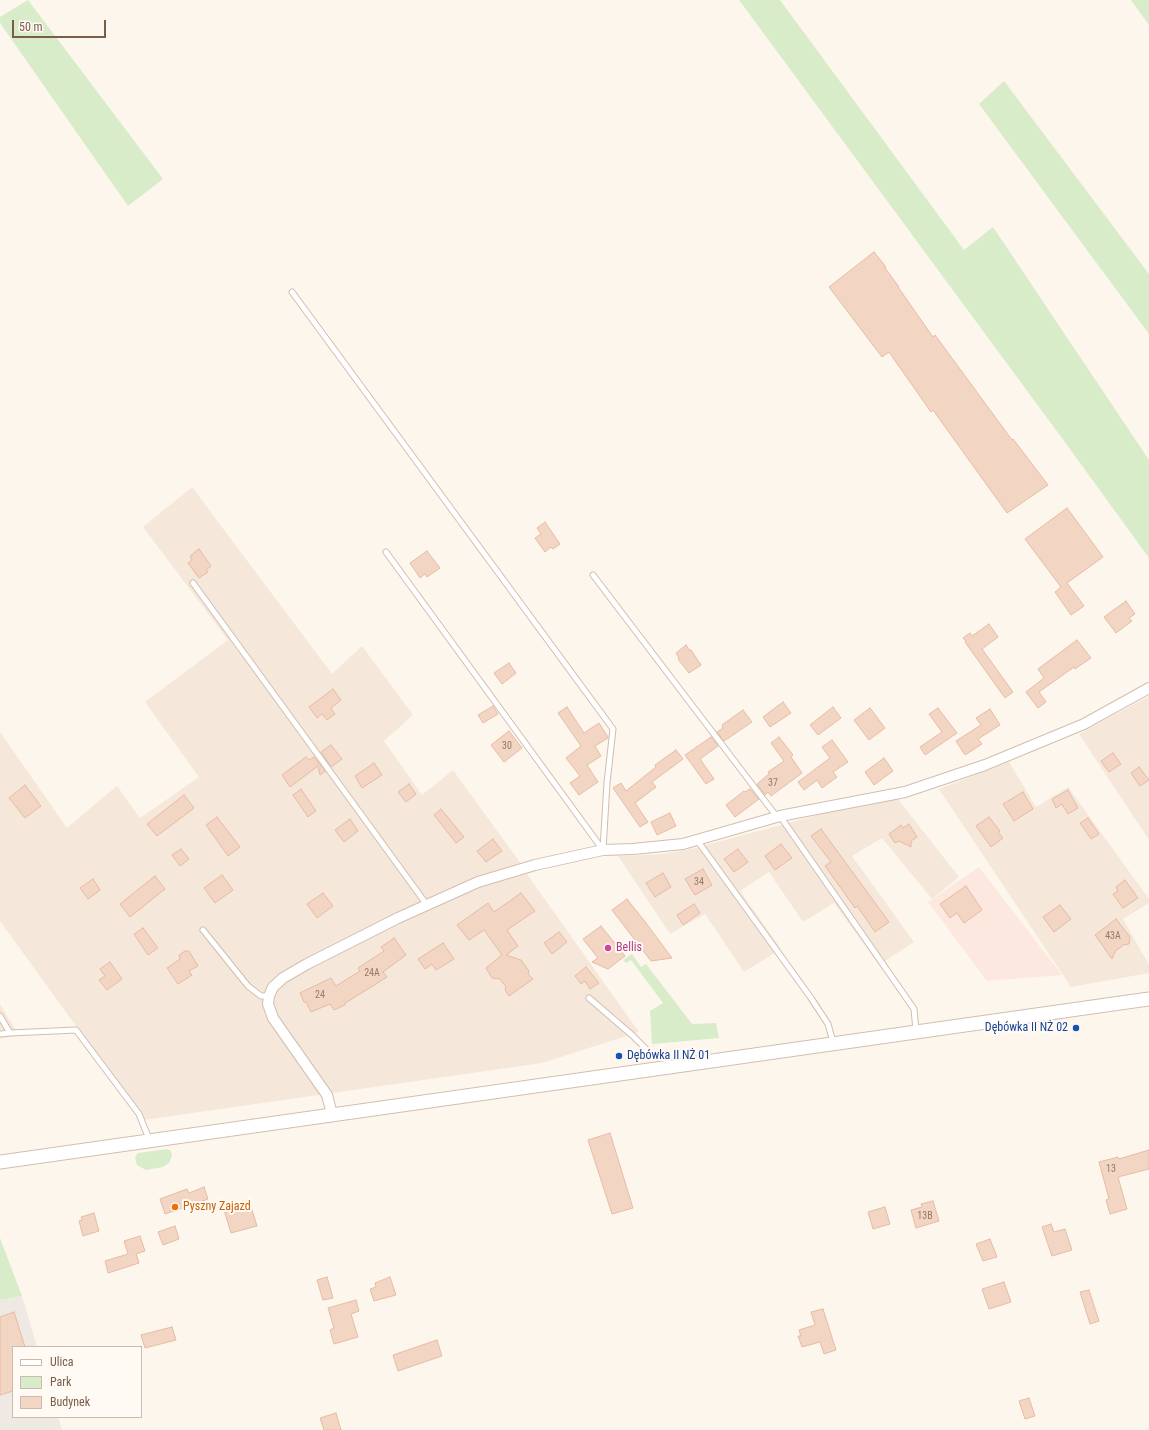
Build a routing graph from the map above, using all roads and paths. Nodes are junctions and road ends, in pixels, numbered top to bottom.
1 (292, 292) dead end
2 (386, 552) dead end
3 (593, 575) dead end
4 (193, 583) dead end
5 (1149, 688) edge
6 (778, 817) junction
7 (697, 840) junction
8 (603, 850) junction
9 (427, 905) junction
10 (203, 930) dead end
11 (269, 996) junction
12 (589, 998) dead end
13 (1149, 999) edge
14 (0, 1016) edge
15 (916, 1032) junction
16 (10, 1033) junction
17 (0, 1034) edge
18 (834, 1043) junction
19 (648, 1051) dead end
20 (332, 1114) junction
21 (150, 1140) junction
22 (0, 1162) edge

1 - 8 lane
2 - 8 lane
3 - 6 lane
4 - 9 lane
5 - 6 street
6 - 7 street
6 - 15 lane
7 - 8 street
7 - 18 lane
8 - 9 street
9 - 11 street
10 - 11 lane
11 - 20 street
12 - 19 lane
13 - 15 street
14 - 16 lane
15 - 18 street
16 - 17 lane
16 - 21 lane
18 - 20 street
20 - 21 street
21 - 22 street

